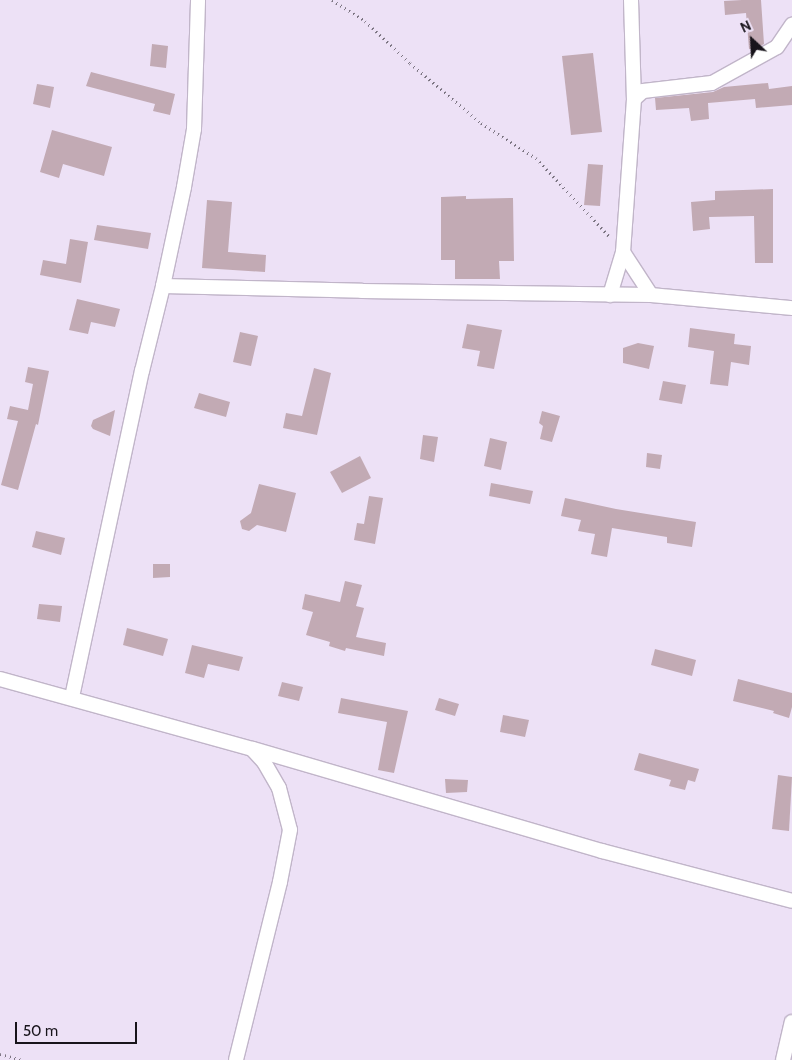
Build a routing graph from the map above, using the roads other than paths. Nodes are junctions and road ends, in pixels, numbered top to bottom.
1 (198, 0) edge
2 (631, 0) edge
3 (792, 25) edge
4 (634, 99) junction
5 (623, 252) junction
6 (163, 286) junction
7 (610, 295) junction
8 (651, 295) junction
9 (792, 308) edge
10 (0, 679) edge
11 (72, 697) junction
12 (252, 748) junction
13 (792, 901) edge
14 (792, 1022) edge
15 (236, 1060) edge
16 (783, 1060) edge

1 - 6 street
2 - 4 street
3 - 4 street
4 - 5 street
5 - 7 street
5 - 8 street
6 - 7 street
6 - 11 street
7 - 8 street
8 - 9 street
10 - 11 street
11 - 12 street
12 - 13 street
12 - 15 street
14 - 16 street

